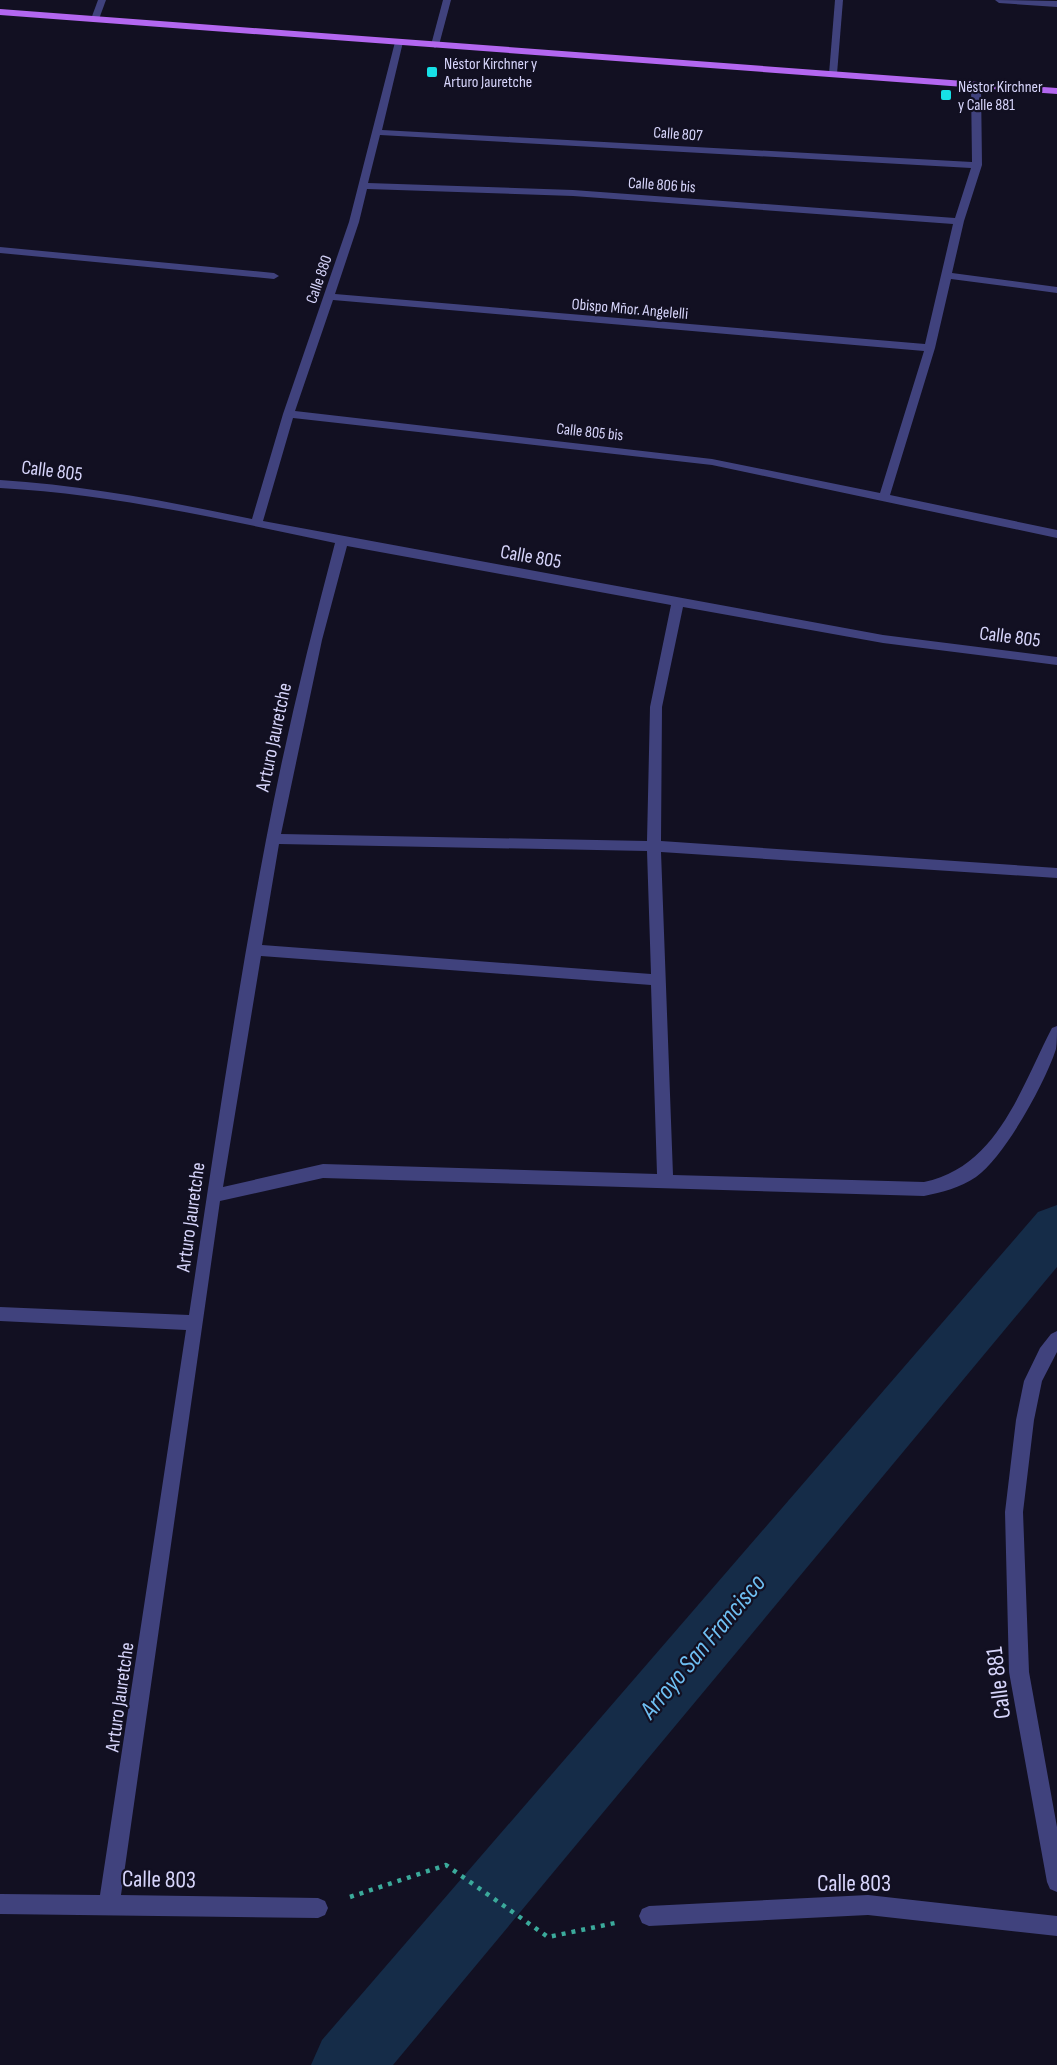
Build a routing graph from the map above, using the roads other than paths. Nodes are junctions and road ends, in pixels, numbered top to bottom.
1 (102, 0) edge
2 (447, 0) edge
3 (839, 0) edge
4 (999, 0) edge
5 (1055, 3) edge
6 (0, 12) edge
7 (95, 19) junction
8 (399, 42) junction
9 (435, 45) junction
10 (833, 74) junction
11 (976, 85) junction
12 (1057, 91) edge
13 (376, 132) junction
14 (977, 165) junction
15 (363, 186) junction
16 (959, 221) junction
17 (0, 250) edge
18 (946, 275) junction
19 (274, 276) dead end
20 (1057, 290) edge
21 (328, 297) junction
22 (930, 348) junction
23 (289, 414) junction
24 (0, 484) edge
25 (885, 498) junction
26 (257, 523) junction
27 (1057, 534) edge
28 (342, 542) junction
29 (678, 603) junction
30 (1057, 661) edge
31 (273, 839) junction
32 (654, 846) junction
33 (1057, 873) edge
34 (254, 950) junction
35 (658, 980) junction
36 (1057, 1032) edge
37 (665, 1180) junction
38 (213, 1196) junction
39 (0, 1314) edge
40 (196, 1323) junction
41 (1057, 1339) edge
42 (1057, 1882) edge
43 (0, 1904) edge
44 (109, 1904) junction
45 (318, 1908) road end
46 (649, 1916) road end
47 (1057, 1926) edge

1 - 7 street
2 - 9 street
3 - 10 street
4 - 5 street
6 - 7 main road
7 - 8 main road
8 - 9 main road
8 - 13 street, Calle 880
9 - 10 main road
10 - 11 main road
11 - 12 main road
11 - 14 street
13 - 14 street, Calle 807
13 - 15 street, Calle 880
14 - 16 street
15 - 16 street, Calle 806 bis
15 - 21 street, Calle 880
16 - 18 street
17 - 19 street
18 - 20 street
18 - 22 street
21 - 22 street, Obispo Mñor. Angelelli
21 - 23 street, Calle 880
22 - 25 street
23 - 25 street, Calle 805 bis
23 - 26 street, Calle 880
24 - 26 street, Calle 805
25 - 27 street, Calle 805 bis
26 - 28 street, Calle 805
28 - 29 street, Calle 805
28 - 31 street, Arturo Jauretche
29 - 30 street, Calle 805
29 - 32 street
31 - 32 street
31 - 34 street, Arturo Jauretche
32 - 33 street
32 - 35 street
34 - 35 street
34 - 38 street, Arturo Jauretche
35 - 37 street
36 - 37 street
37 - 38 street
38 - 40 street, Arturo Jauretche
39 - 40 street
40 - 44 street, Arturo Jauretche
41 - 42 street, Calle 881
43 - 44 street, Calle 803
44 - 45 street, Calle 803
46 - 47 street, Calle 803

